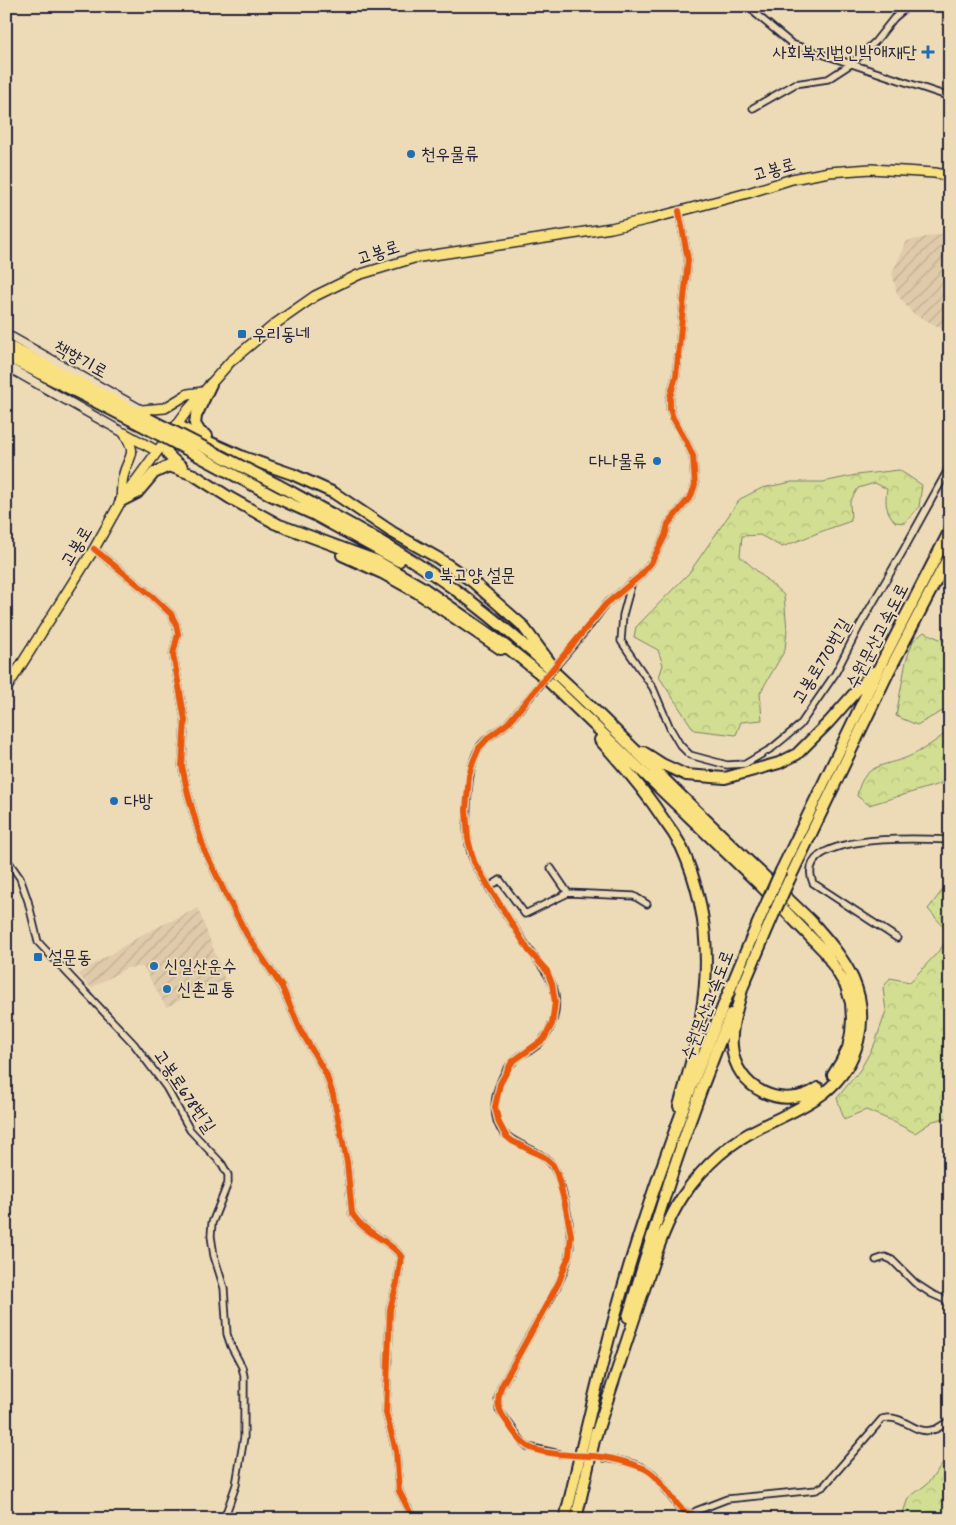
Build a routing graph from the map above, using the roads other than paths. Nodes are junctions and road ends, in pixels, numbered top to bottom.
1 (751, 6) edge
2 (908, 6) edge
3 (851, 64) junction
4 (950, 96) edge
5 (753, 108) dead end
6 (950, 176) edge
7 (679, 211) junction
8 (6, 334) edge
9 (6, 345) edge
10 (6, 356) edge
11 (6, 366) edge
12 (211, 384) junction
13 (202, 392) junction
14 (142, 410) junction
15 (148, 424) junction
16 (178, 425) junction
17 (124, 433) junction
18 (161, 446) junction
19 (243, 457) junction
20 (950, 466) edge
21 (194, 475) junction
22 (122, 501) junction
23 (290, 504) junction
24 (274, 522) junction
25 (950, 530) edge
26 (94, 549) junction
27 (950, 554) edge
28 (632, 582) junction
29 (500, 641) junction
30 (522, 660) junction
31 (882, 662) junction
32 (566, 685) junction
33 (553, 687) junction
34 (6, 689) edge
35 (596, 711) junction
36 (950, 840) edge
37 (6, 858) edge
38 (551, 868) dead end
39 (489, 887) junction
40 (568, 893) junction
41 (647, 904) dead end
42 (897, 938) dead end
43 (743, 985) junction
44 (650, 1204) junction
45 (876, 1260) dead end
46 (950, 1302) edge
47 (950, 1421) edge
48 (595, 1438) junction
49 (560, 1454) tunnel mouth
50 (604, 1458) dead end
51 (6, 1512) edge
52 (691, 1516) edge
53 (8, 1519) edge
54 (224, 1519) edge
55 (410, 1519) edge
56 (565, 1519) edge
57 (576, 1519) edge

1 - 3 street
2 - 3 street
3 - 4 street
3 - 5 street
6 - 7 main road, 고봉로
7 - 12 main road, 고봉로
7 - 28 street
8 - 14 main road, 책향기로
9 - 15 highway
10 - 15 highway
11 - 17 main road
12 - 13 main road, 고봉로
12 - 19 highway
13 - 14 main road
13 - 16 main road, 고봉로
14 - 18 main road
15 - 23 highway, bridge
15 - 32 highway, bridge
16 - 18 main road, 고봉로
16 - 19 highway
17 - 18 main road
17 - 22 main road
18 - 21 highway
18 - 22 main road, 고봉로
19 - 32 highway
20 - 28 street, 고봉로770번길
21 - 22 highway
21 - 24 highway
22 - 26 main road, 고봉로
23 - 29 highway
23 - 30 highway
24 - 29 highway
24 - 30 highway
25 - 31 highway, 수원문산고속도로
26 - 34 main road, 고봉로
26 - 55 street
27 - 43 highway, 수원문산고속도로, bridge
28 - 39 street, bridge
29 - 30 highway
30 - 33 highway
31 - 35 highway
31 - 44 highway, 수원문산고속도로, bridge
32 - 35 highway
33 - 43 highway
33 - 44 highway
35 - 48 highway
36 - 42 street
37 - 54 street, 고봉로678번길
38 - 40 street
39 - 40 street
39 - 49 street
40 - 41 street
43 - 48 highway, 수원문산고속도로
44 - 56 highway, 수원문산고속도로
45 - 46 street
47 - 52 street
48 - 57 highway, 수원문산고속도로
50 - 52 street
51 - 53 street

